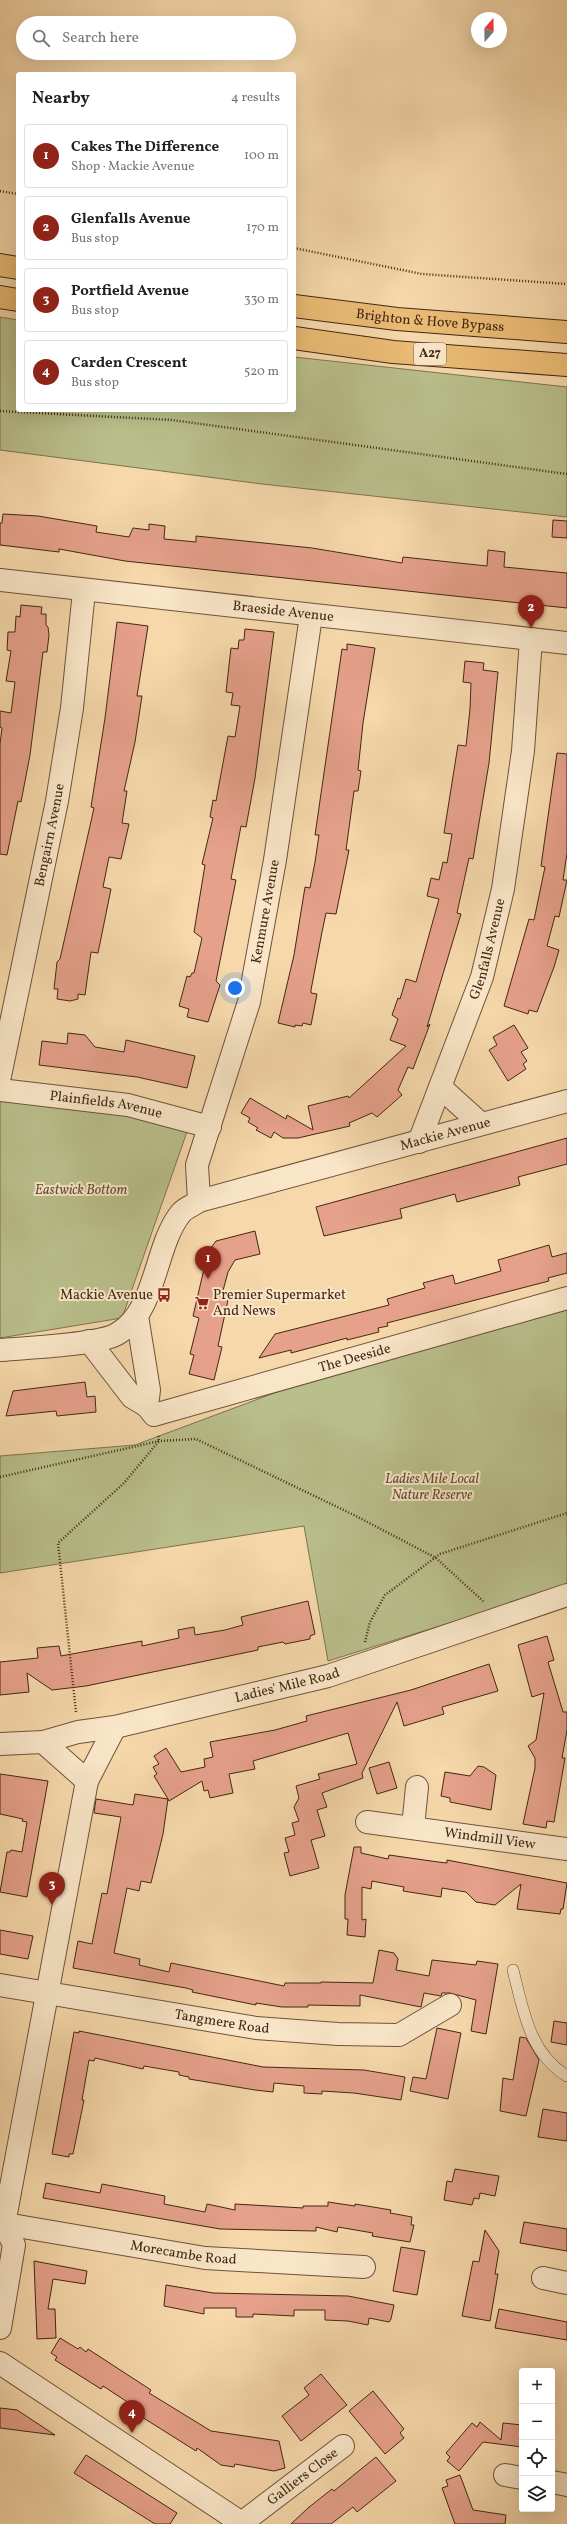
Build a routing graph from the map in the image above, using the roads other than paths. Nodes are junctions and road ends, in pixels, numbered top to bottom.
1 (0, 265) edge
2 (16, 268) edge
3 (0, 297) edge
4 (16, 300) edge
5 (296, 306) edge
6 (567, 332) edge
7 (296, 338) edge
8 (567, 365) edge
9 (0, 580) edge
10 (84, 591) junction
11 (312, 616) junction
12 (531, 639) junction
13 (567, 643) edge
14 (0, 1076) edge
15 (440, 1087) junction
16 (0, 1090) edge
17 (567, 1101) edge
18 (482, 1124) junction
19 (210, 1127) junction
20 (419, 1142) junction
21 (199, 1201) junction
22 (567, 1298) edge
23 (137, 1316) junction
24 (89, 1341) junction
25 (0, 1350) edge
26 (147, 1406) junction
27 (567, 1595) edge
28 (115, 1727) junction
29 (43, 1742) junction
30 (0, 1744) edge
31 (88, 1781) junction
32 (417, 1787) dead end
33 (367, 1822) dead end
34 (413, 1827) junction
35 (567, 1849) edge
36 (513, 1970) dead end
37 (0, 1985) edge
38 (46, 1994) junction
39 (450, 2005) dead end
40 (567, 2076) edge
41 (1, 2225) edge
42 (364, 2267) dead end
43 (543, 2278) dead end
44 (567, 2283) edge
45 (0, 2328) edge
46 (0, 2363) edge
47 (343, 2446) dead end
48 (555, 2483) edge
49 (567, 2485) edge
50 (243, 2523) edge

1 - 2 highway
3 - 4 highway
5 - 6 highway, Brighton & Hove Bypass / A27
7 - 8 highway, A27
9 - 10 street, Braeside Avenue
10 - 11 street, Braeside Avenue
10 - 14 street, Bengairn Avenue
11 - 12 street, Braeside Avenue
11 - 19 street, Kenmure Avenue
12 - 13 street, Braeside Avenue
12 - 15 street, Glenfalls Avenue
15 - 18 street
15 - 20 street, Glenfalls Avenue
16 - 19 street, Plainfields Avenue
17 - 18 street, Mackie Avenue
18 - 20 street, Mackie Avenue
19 - 21 street, Kenmure Avenue
20 - 21 street, Mackie Avenue
21 - 23 street, Mackie Avenue
22 - 26 street, The Deeside
23 - 24 street, Mackie Avenue
23 - 26 street
24 - 25 street, Mackie Avenue
24 - 26 street, The Deeside
27 - 28 street, Ladies' Mile Road
28 - 29 street, Ladies' Mile Road
28 - 31 street
29 - 30 street, Ladies' Mile Road
29 - 31 street
31 - 38 street
32 - 34 street
33 - 34 street, Windmill View
34 - 35 street, Windmill View
36 - 40 lane
37 - 38 street, Tangmere Road
38 - 39 street, Tangmere Road
38 - 41 street
41 - 42 street, Morecambe Road
41 - 45 street
43 - 44 street
46 - 50 street
47 - 50 street, Galliers Close
48 - 49 street

